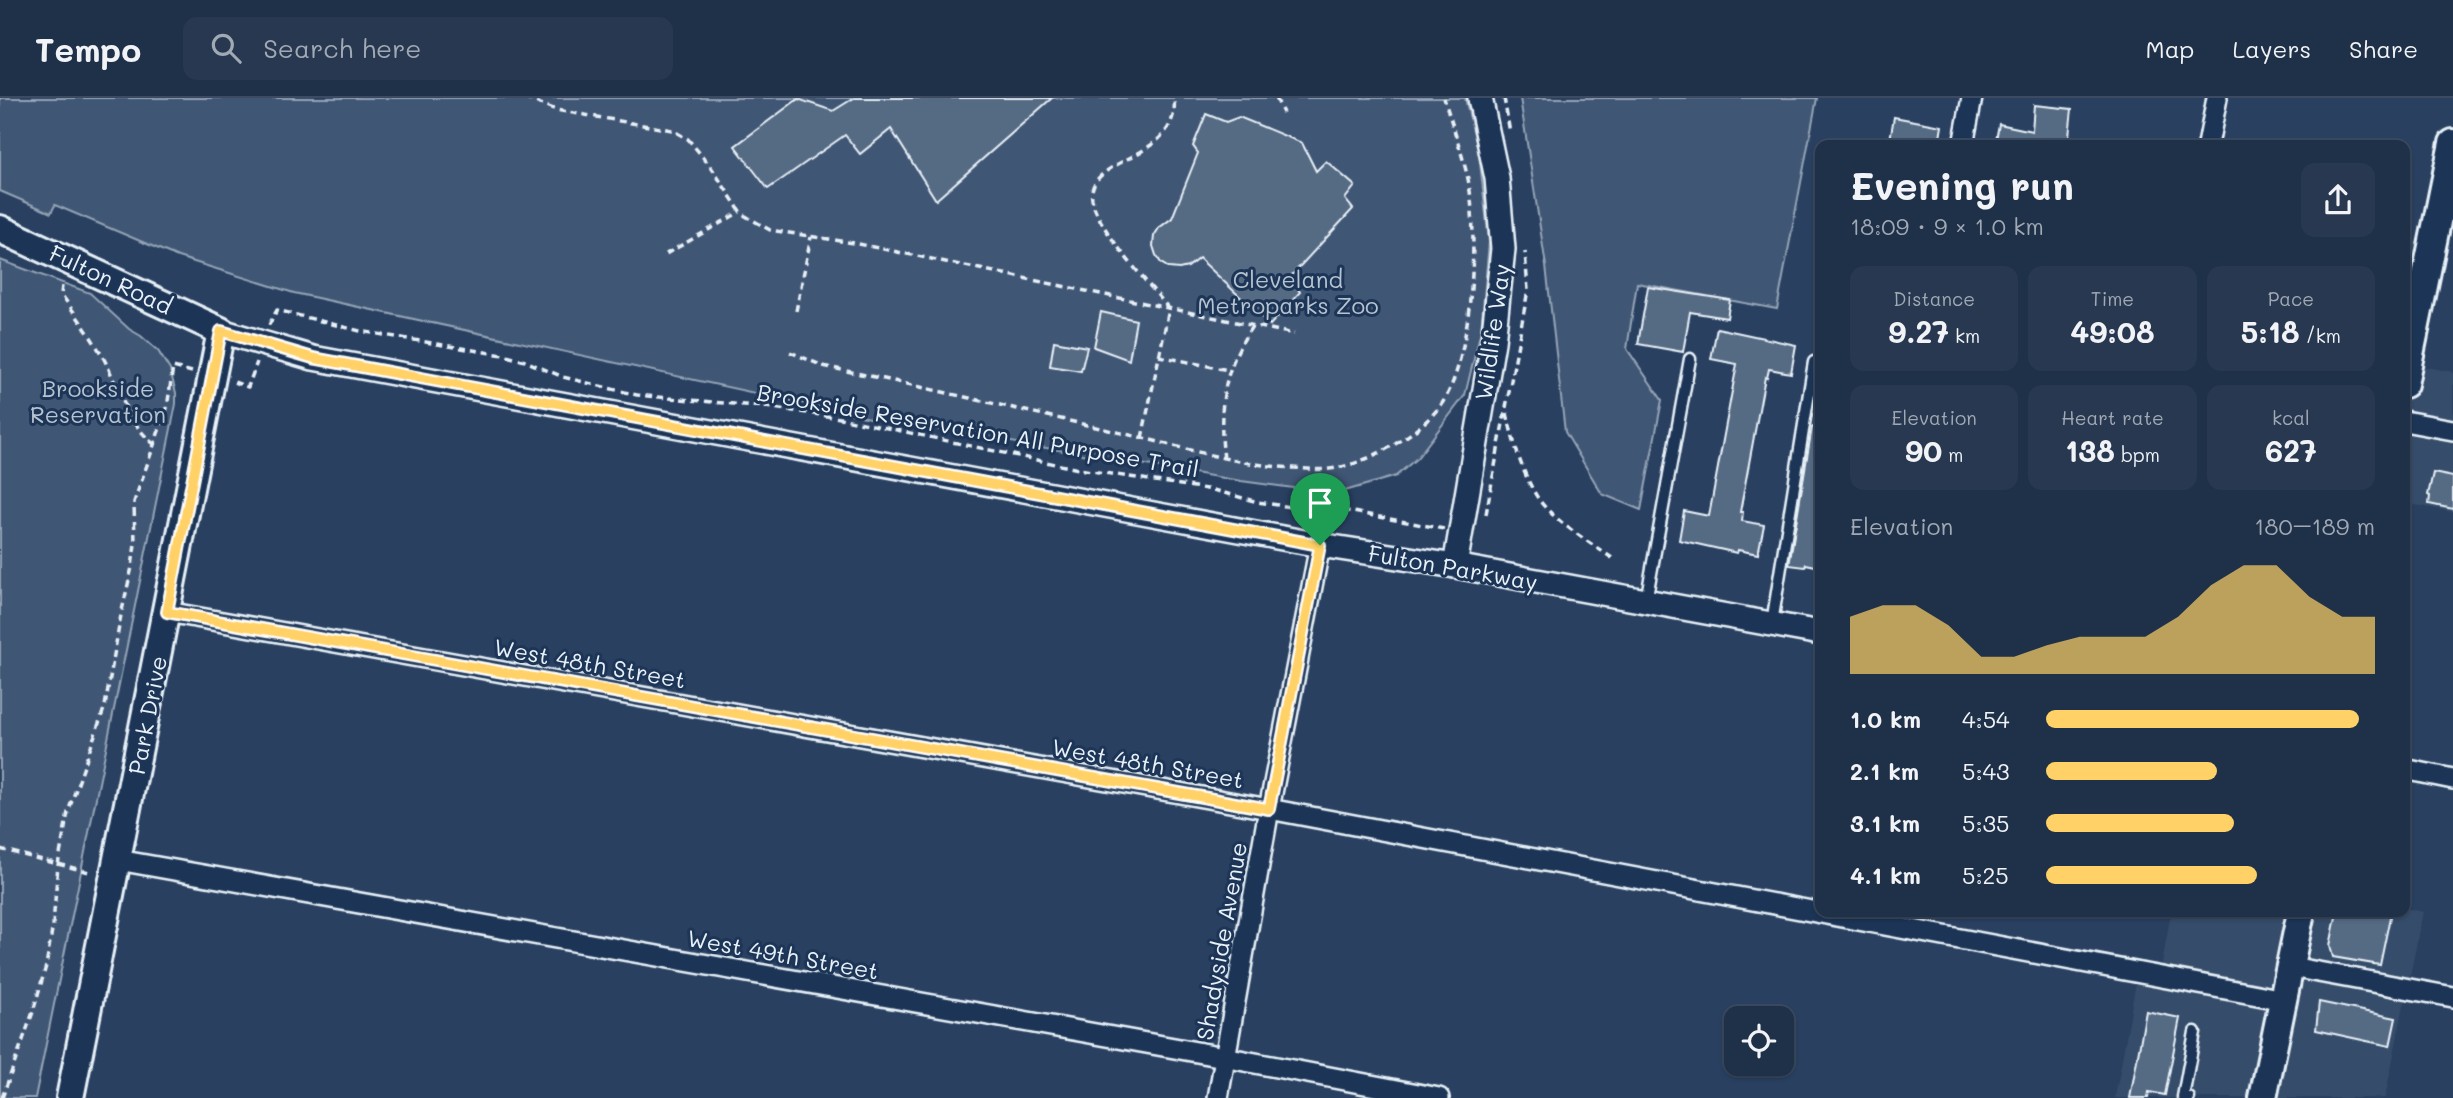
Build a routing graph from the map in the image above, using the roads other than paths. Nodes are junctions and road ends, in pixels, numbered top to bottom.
1 (1480, 98) edge
2 (1972, 98) edge
3 (2217, 98) edge
4 (1964, 140) edge
5 (2209, 140) edge
6 (2453, 143) edge
7 (0, 229) edge
8 (221, 331) junction
9 (2410, 344) edge
10 (1690, 359) dead end
11 (1814, 362) dead end
12 (2410, 422) edge
13 (2453, 430) edge
14 (1320, 545) junction
15 (1455, 566) junction
16 (1646, 601) junction
17 (167, 612) junction
18 (1772, 624) junction
19 (1815, 632) edge
20 (2410, 770) edge
21 (2453, 779) edge
22 (1269, 809) junction
23 (118, 860) junction
24 (1815, 912) edge
25 (1843, 917) edge
26 (2300, 917) edge
27 (2291, 967) junction
28 (2453, 997) edge
29 (2284, 1000) junction
30 (2195, 1032) dead end
31 (1225, 1057) junction
32 (70, 1098) edge
33 (1218, 1098) edge
34 (1439, 1098) edge
35 (2189, 1098) edge
36 (2263, 1098) edge

1 - 15 street, Wildlife Way
2 - 4 street
3 - 5 street
6 - 9 main road
7 - 8 main road, Fulton Road
8 - 14 street, Fulton Parkway
8 - 17 main road, Park Drive
10 - 16 lane
11 - 18 lane
12 - 13 street
14 - 15 street, Fulton Parkway
14 - 22 street, Shadyside Avenue
15 - 16 street, Fulton Parkway
16 - 18 street, Fulton Parkway
17 - 22 street, West 48th Street
17 - 23 main road, Park Drive
18 - 19 street, Fulton Parkway
20 - 21 street
22 - 24 street, West 48th Street
22 - 31 street, Shadyside Avenue
23 - 31 street, West 49th Street
23 - 32 main road, Park Drive
25 - 29 street, West 48th Street
26 - 27 main road
27 - 28 street
27 - 29 main road
29 - 36 main road
30 - 35 lane
31 - 33 street, Shadyside Avenue
31 - 34 street, West 49th Street

